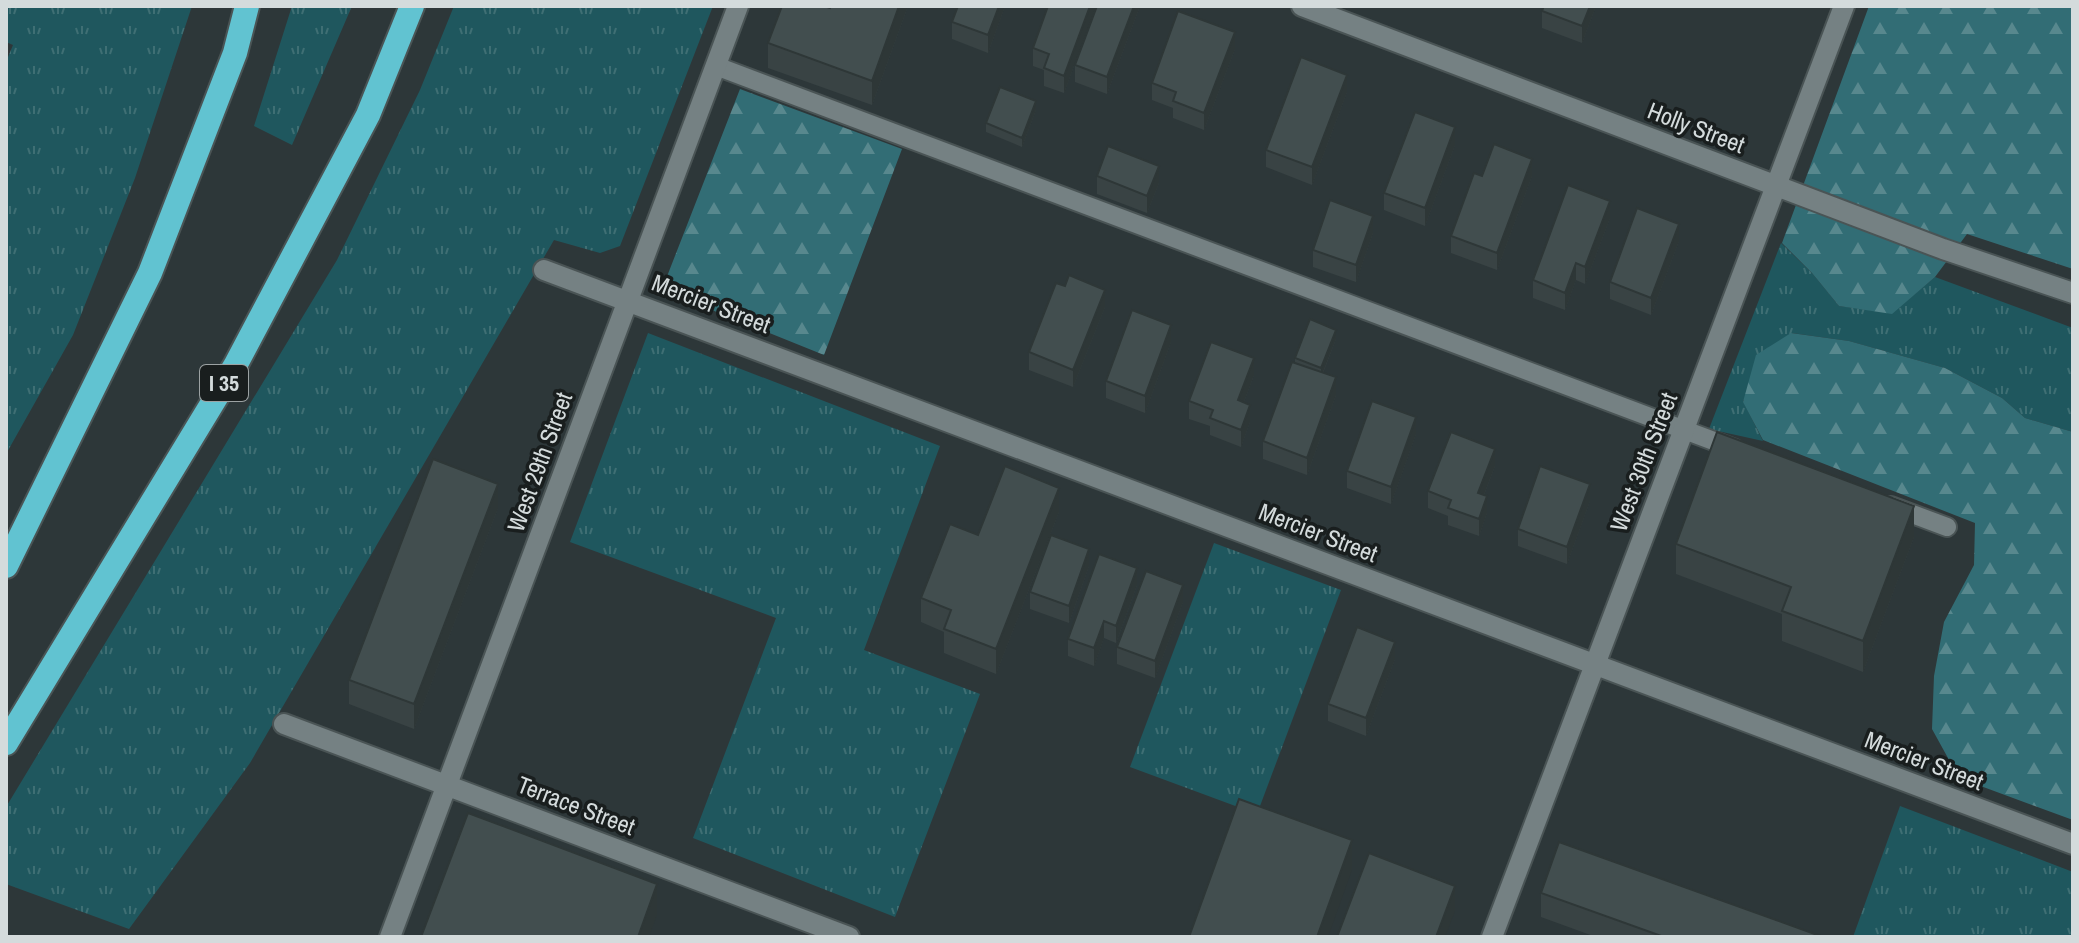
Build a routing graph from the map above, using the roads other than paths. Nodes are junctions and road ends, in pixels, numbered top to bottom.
1 (247, 6) edge
2 (412, 6) edge
3 (738, 6) edge
4 (1302, 6) edge
5 (1844, 6) edge
6 (716, 66) junction
7 (1776, 186) junction
8 (544, 270) dead end
9 (2073, 293) edge
10 (628, 301) junction
11 (1684, 430) junction
12 (1756, 457) edge
13 (1874, 500) edge
14 (1947, 527) dead end
15 (6, 566) edge
16 (1595, 665) junction
17 (284, 724) dead end
18 (6, 743) edge
19 (447, 786) junction
20 (2073, 844) edge
21 (390, 937) edge
22 (849, 937) edge
23 (1492, 937) edge

1 - 15 highway
2 - 18 highway, I 35
3 - 6 street, West 29th Street
4 - 7 street, Holly Street
5 - 7 street, West 30th Street
6 - 10 street, West 29th Street
6 - 11 lane
7 - 9 street, Holly Street
7 - 11 street, West 30th Street
8 - 10 street, Mercier Street
10 - 16 street, Mercier Street
10 - 19 street, West 29th Street
11 - 12 lane
11 - 16 street, West 30th Street
13 - 14 lane
16 - 20 street, Mercier Street
16 - 23 street, West 30th Street
17 - 19 street, Terrace Street
19 - 21 street, West 29th Street
19 - 22 street, Terrace Street

